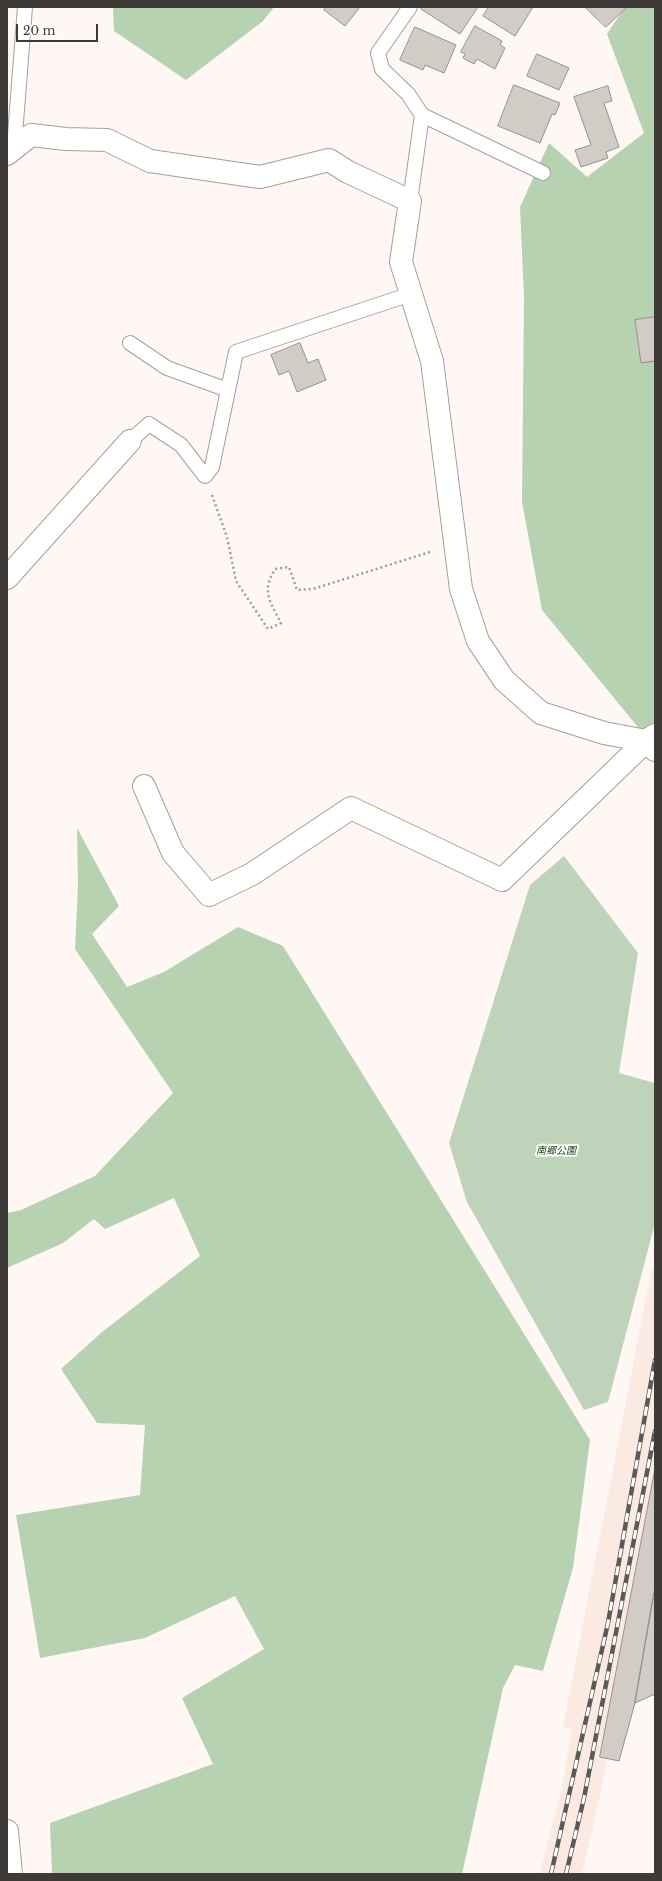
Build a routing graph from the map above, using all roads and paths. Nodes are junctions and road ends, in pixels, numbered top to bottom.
1 (25, 7) edge
2 (410, 7) edge
3 (422, 116) junction
4 (10, 151) edge
5 (543, 173) dead end
6 (410, 201) junction
7 (411, 294) junction
8 (130, 343) dead end
9 (228, 390) junction
10 (130, 441) joint
11 (205, 476) junction
12 (456, 544) junction
13 (7, 578) edge
14 (652, 742) edge
15 (144, 786) dead end
16 (7, 1831) edge
17 (12, 1874) edge

1 - 4 lane
2 - 3 lane
3 - 5 lane
3 - 6 lane
4 - 6 street
6 - 7 street
7 - 9 lane
7 - 12 street
8 - 9 lane
9 - 11 lane
10 - 11 lane
10 - 13 street
11 - 12 path
12 - 14 street
14 - 15 street
16 - 17 street

